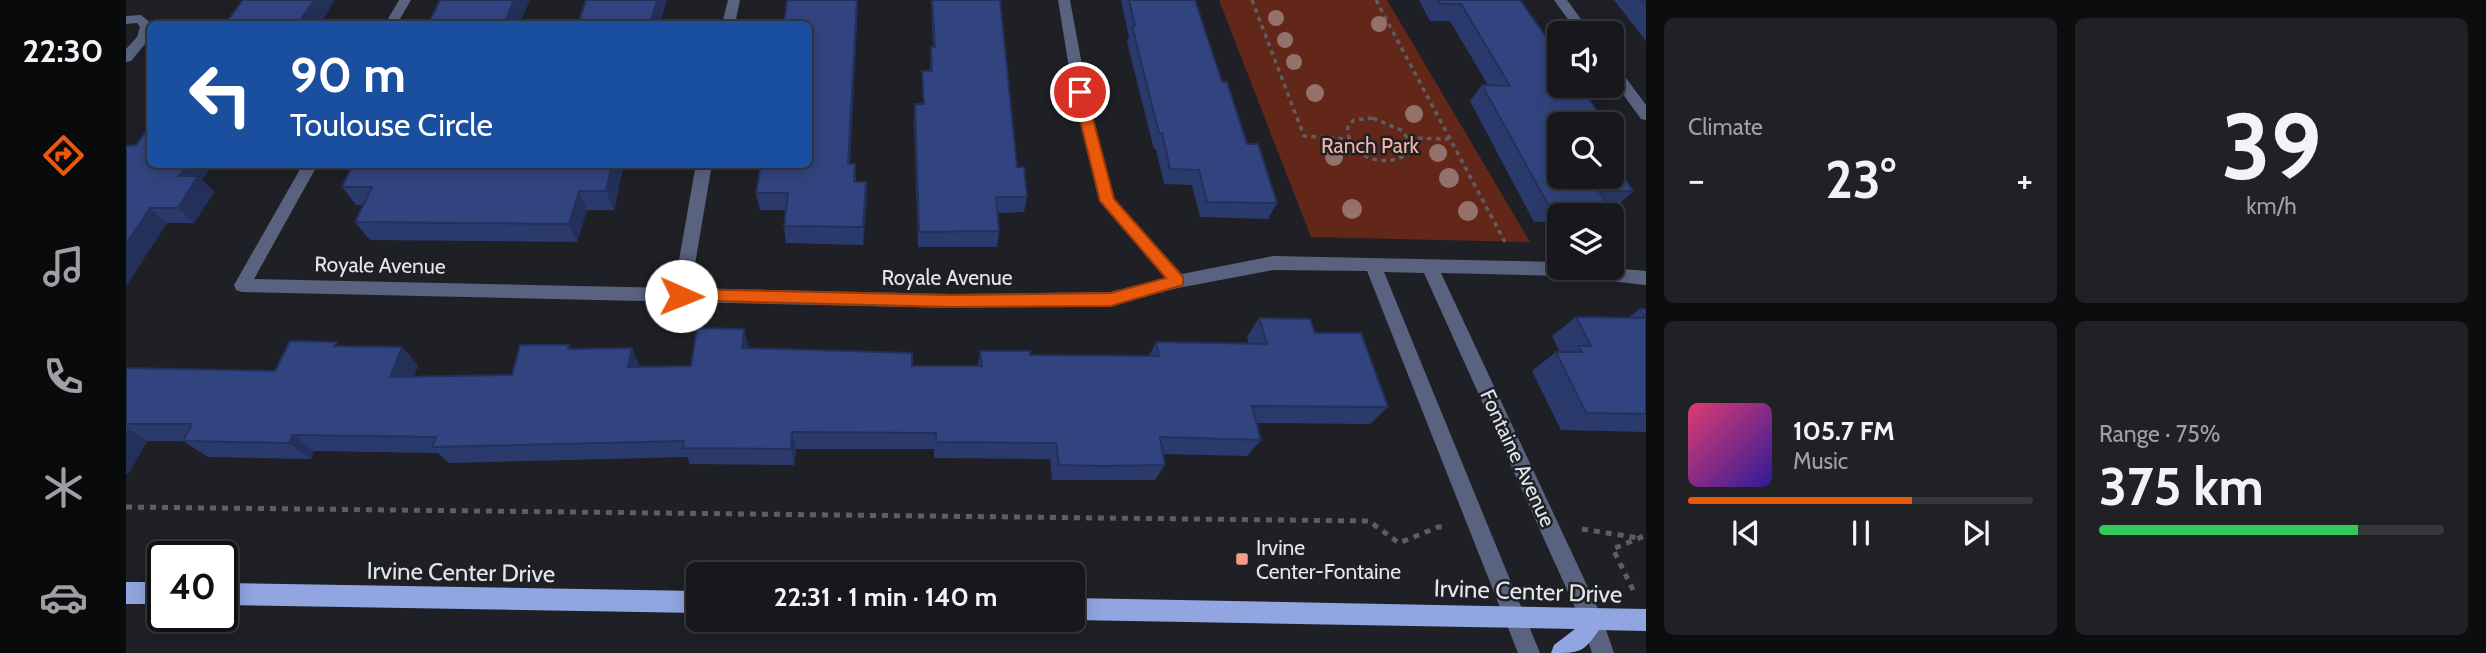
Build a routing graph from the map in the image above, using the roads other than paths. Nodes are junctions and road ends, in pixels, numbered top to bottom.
1 (405, 0) edge
2 (734, 0) edge
3 (1064, 0) edge
4 (1560, 0) edge
5 (126, 20) edge
6 (393, 21) edge
7 (730, 21) edge
8 (1576, 21) edge
9 (126, 58) edge
10 (1624, 85) edge
11 (1646, 115) edge
12 (309, 168) edge
13 (704, 168) edge
14 (1429, 265) junction
15 (1374, 267) junction
16 (1646, 278) edge
17 (1178, 281) junction
18 (681, 296) junction
19 (126, 593) edge
20 (147, 593) edge
21 (238, 594) edge
22 (686, 602) edge
23 (1085, 609) edge
24 (1516, 616) junction
25 (1646, 620) edge
26 (1592, 621) junction
27 (1529, 653) edge
28 (1562, 653) edge
29 (1603, 653) edge

1 - 6 street
2 - 7 street
3 - 17 street
4 - 8 street
5 - 9 street
10 - 11 street
12 - 18 street, Royale Avenue
13 - 18 street
14 - 15 street, Royale Avenue
14 - 16 street, Royale Avenue
14 - 26 street, Fontaine Avenue
15 - 17 street, Royale Avenue
15 - 24 street
17 - 18 street, Royale Avenue
19 - 20 main road
21 - 22 main road, Irvine Center Drive
23 - 24 main road, Irvine Center Drive
24 - 26 main road, Irvine Center Drive
24 - 27 street
25 - 26 main road, Irvine Center Drive
26 - 28 main road
26 - 29 street, Fontaine Avenue

